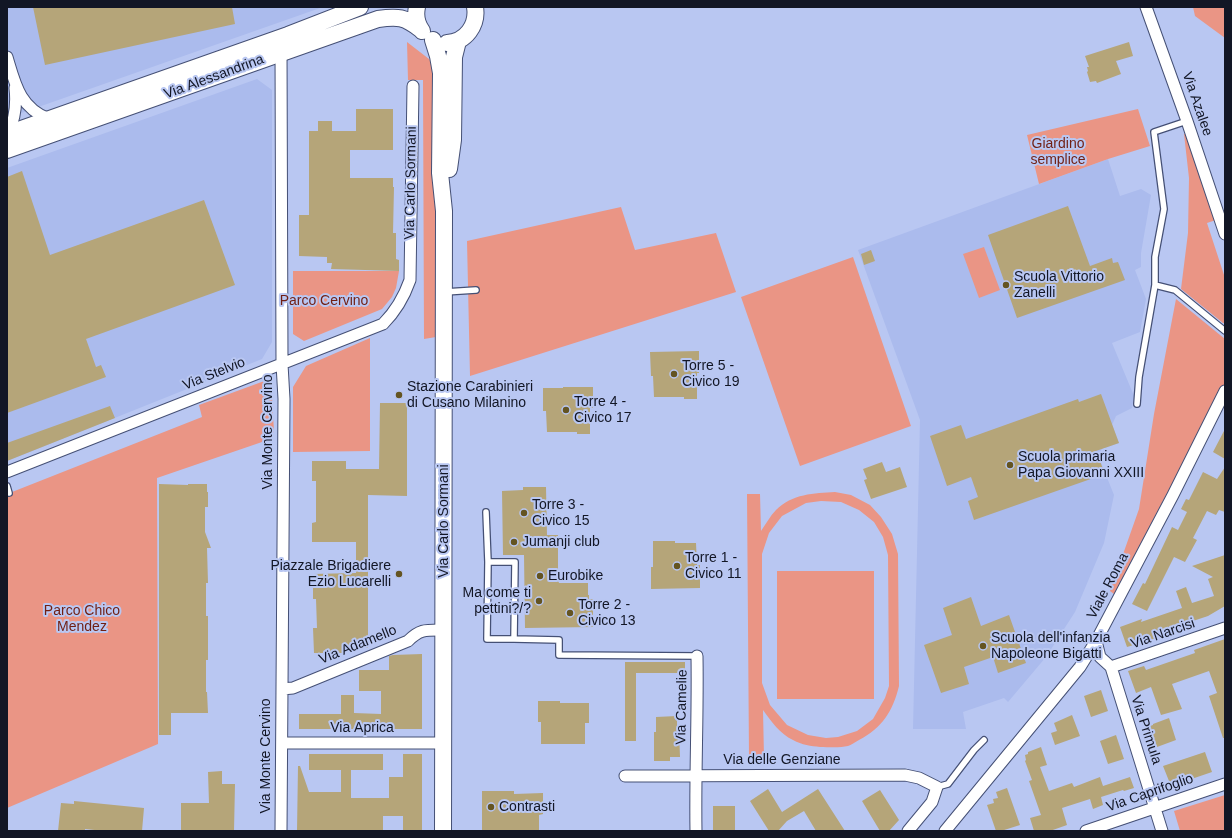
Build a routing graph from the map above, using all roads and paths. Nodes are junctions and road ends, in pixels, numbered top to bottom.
1 (360, 7) edge
2 (417, 7) edge
3 (1146, 7) edge
4 (477, 9) edge
5 (420, 30) junction
6 (288, 35) junction
7 (433, 40) junction
8 (458, 41) junction
9 (281, 53) junction
10 (7, 57) edge
11 (15, 85) junction
12 (413, 86) dead end
13 (49, 119) junction
14 (1187, 121) junction
15 (7, 134) edge
16 (7, 150) edge
17 (444, 211) junction
18 (1225, 234) edge
19 (410, 280) joint
20 (1155, 285) junction
21 (476, 290) dead end
22 (444, 292) junction
23 (1225, 331) edge
24 (282, 364) junction
25 (1225, 392) edge
26 (1137, 404) dead end
27 (7, 472) edge
28 (7, 486) edge
29 (10, 494) dead end
30 (486, 512) dead end
31 (488, 562) junction
32 (1225, 628) edge
33 (443, 630) junction
34 (514, 639) junction
35 (1096, 641) junction
36 (697, 656) joint
37 (1110, 667) junction
38 (282, 689) junction
39 (984, 740) dead end
40 (282, 743) junction
41 (443, 743) junction
42 (624, 776) dead end
43 (695, 776) junction
44 (1225, 784) edge
45 (937, 787) junction
46 (1155, 807) junction
47 (281, 831) edge
48 (443, 831) edge
49 (696, 831) edge
50 (908, 831) edge
51 (945, 831) edge
52 (1086, 831) edge
53 (1162, 831) edge

1 - 6 main road, Via Alessandrina
2 - 5 main road
3 - 14 street, Via Azalee
4 - 8 main road
5 - 7 main road, Via Alessandrina
5 - 9 main road, Via Alessandrina
6 - 9 street, Via Monte Cervino
6 - 13 main road, Via Alessandrina
7 - 8 main road
7 - 17 main road, Via Carlo Sormani
8 - 17 main road, Via Carlo Sormani
9 - 16 main road, Via Alessandrina
9 - 24 street, Via Monte Cervino
10 - 11 street
11 - 13 street
11 - 15 street
12 - 19 street, Via Carlo Sormani
13 - 15 main road, Via Alessandrina
14 - 18 street, Via Azalee
14 - 20 lane
17 - 22 main road, Via Carlo Sormani
19 - 24 street, Via Stelvio
20 - 23 lane
20 - 26 lane
21 - 22 lane
22 - 33 main road, Via Carlo Sormani
24 - 27 street, Via Stelvio
24 - 38 street, Via Monte Cervino
25 - 35 street, Viale Roma
28 - 29 lane
30 - 31 lane
31 - 34 lane
31 - 34 lane
32 - 37 street, Via Narcisi
33 - 38 street, Via Adamello
33 - 41 main road, Via Carlo Sormani
34 - 36 lane, Via Camelie
35 - 37 street, Via Primula
35 - 51 street, Viale Roma
36 - 43 street, Via Camelie
37 - 46 street, Via Primula
38 - 40 street, Via Monte Cervino
39 - 45 lane
40 - 41 street, Via Aprica
40 - 47 street, Via Monte Cervino
41 - 48 main road, Via Carlo Sormani
42 - 43 street, Via delle Genziane
43 - 45 street, Via delle Genziane
43 - 49 street, Via Camelie
44 - 46 street, Via Caprifoglio
45 - 50 street
46 - 52 street, Via Caprifoglio
46 - 53 street, Via Primula

